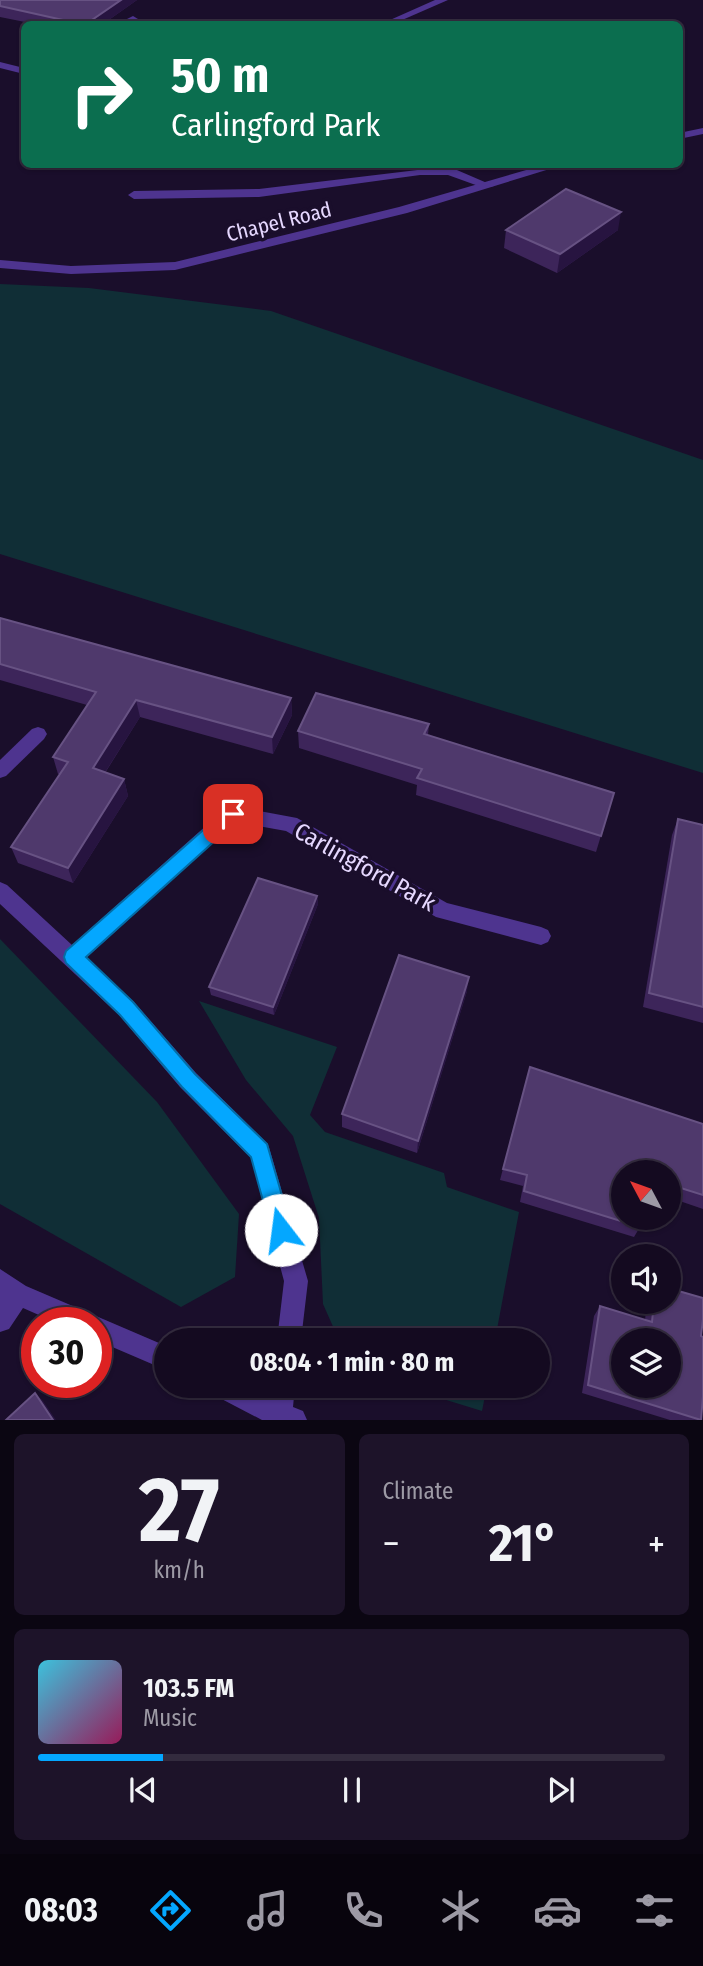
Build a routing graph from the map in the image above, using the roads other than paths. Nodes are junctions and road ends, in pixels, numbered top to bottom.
1 (443, 0) edge
2 (133, 19) dead end
3 (128, 21) edge
4 (393, 21) edge
5 (0, 65) edge
6 (21, 70) edge
7 (703, 131) edge
8 (683, 135) edge
9 (443, 168) edge
10 (548, 168) edge
11 (450, 171) junction
12 (488, 186) junction
13 (134, 195) dead end
14 (0, 264) edge
15 (38, 733) dead end
16 (0, 771) edge
17 (0, 891) edge
18 (541, 936) dead end
19 (73, 957) junction
20 (9, 1287) edge
21 (52, 1307) edge
22 (0, 1320) edge
23 (290, 1328) edge
24 (112, 1335) edge
25 (154, 1353) edge
26 (247, 1398) edge
27 (285, 1398) edge
28 (287, 1418) edge

1 - 4 street
2 - 3 street
5 - 6 street
7 - 8 street
9 - 11 street
10 - 12 street, Chapel Road
11 - 12 street
11 - 13 street
12 - 14 street, Chapel Road
15 - 16 street
17 - 19 street
18 - 19 street, Carlingford Park
19 - 23 street
20 - 21 street
20 - 22 street
24 - 25 street
26 - 28 street
27 - 28 street

